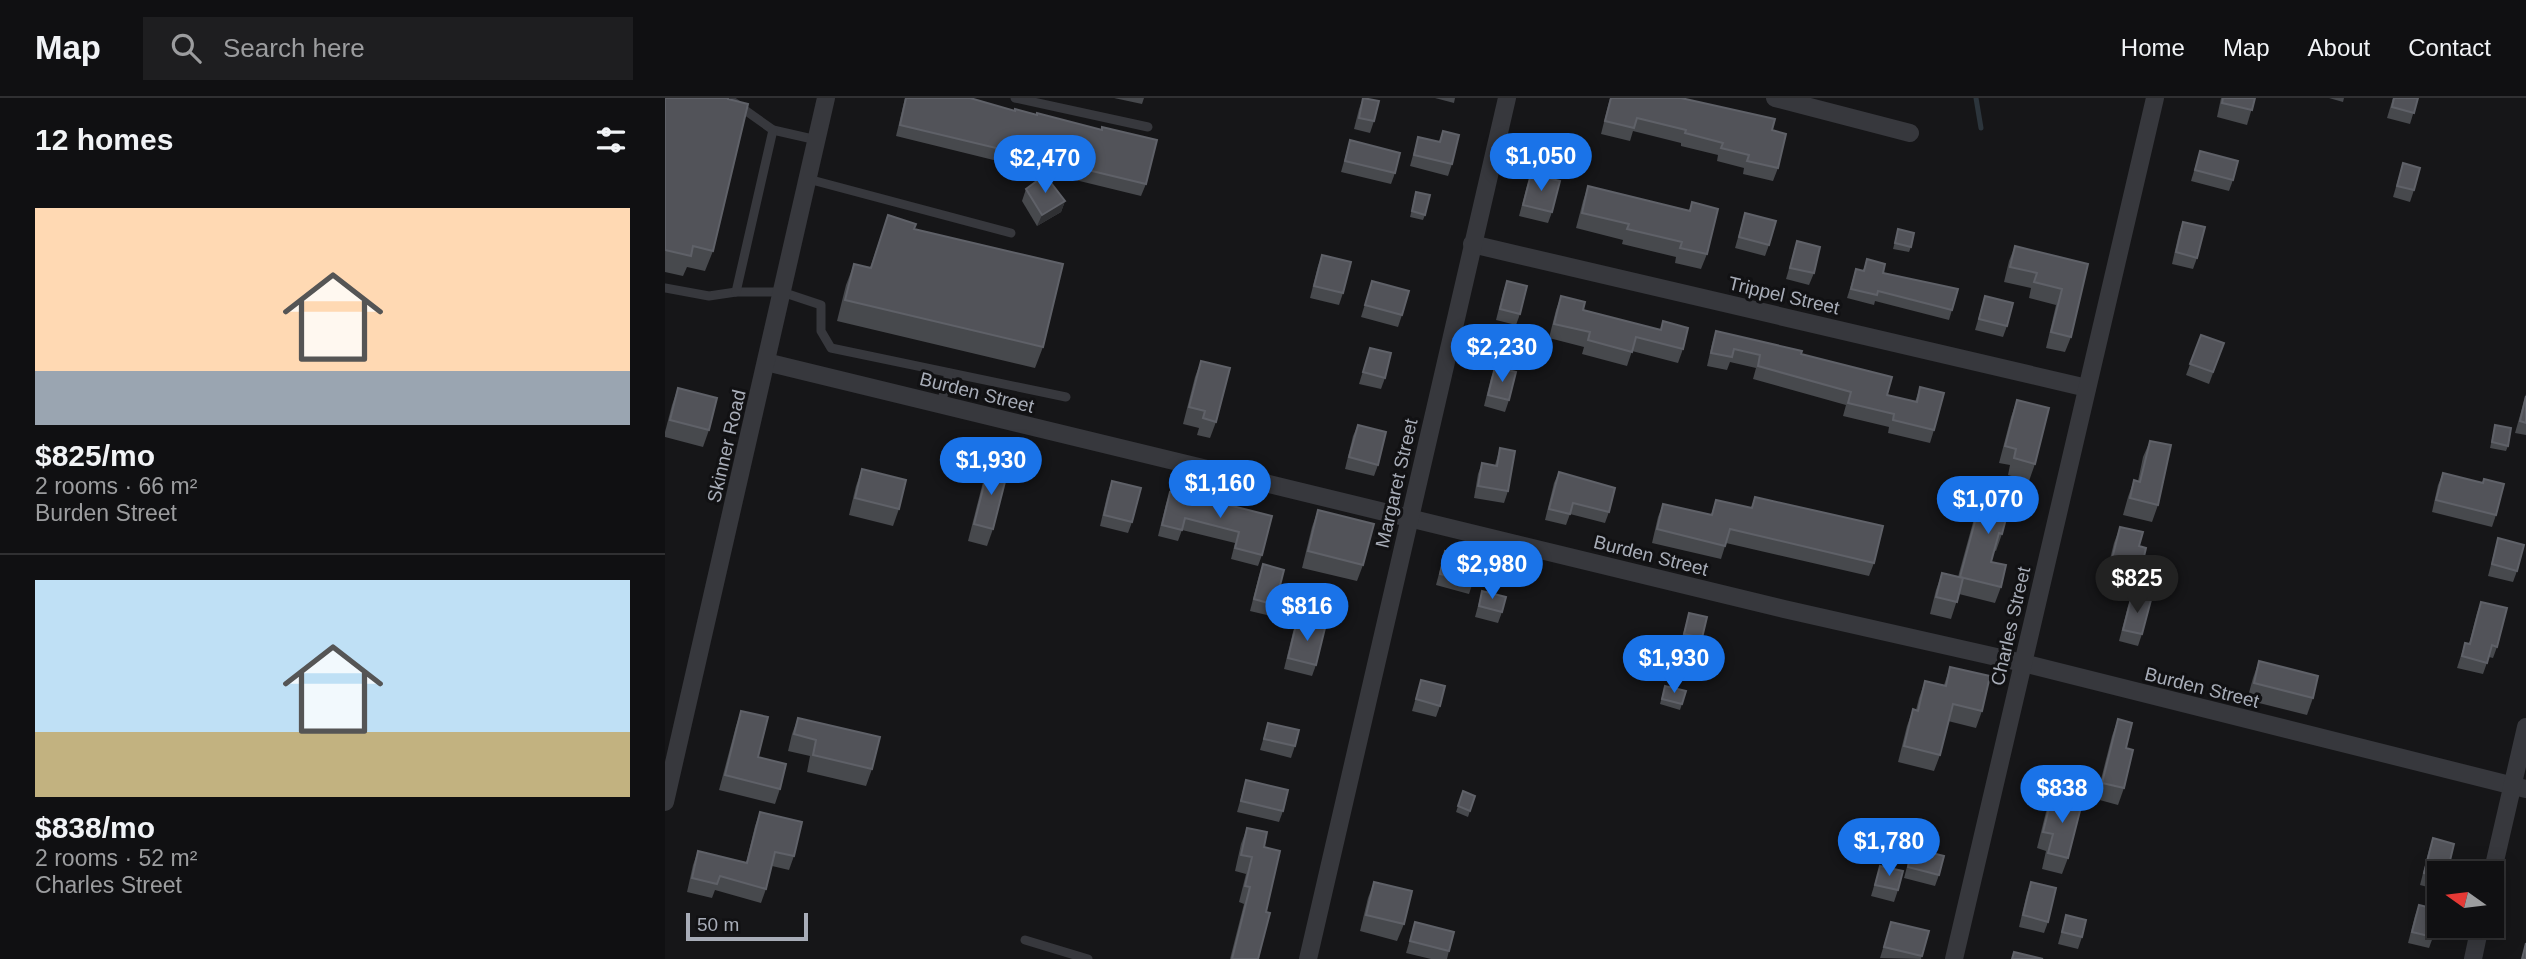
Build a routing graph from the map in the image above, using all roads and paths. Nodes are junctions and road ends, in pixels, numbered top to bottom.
1 (728, 98) edge
2 (826, 98) edge
3 (1015, 98) edge
4 (1507, 98) edge
5 (1775, 98) edge
6 (2155, 98) edge
7 (1148, 127) dead end
8 (773, 130) junction
9 (1910, 132) dead end
10 (817, 140) junction
11 (808, 179) junction
12 (1011, 233) dead end
13 (1472, 244) junction
14 (665, 288) edge
15 (736, 292) junction
16 (782, 292) junction
17 (766, 362) junction
18 (949, 373) junction
19 (2087, 388) junction
20 (1066, 397) dead end
21 (941, 404) junction
22 (1409, 519) junction
23 (2023, 663) junction
24 (2526, 727) edge
25 (2519, 787) edge
26 (665, 802) edge
27 (2496, 861) edge
28 (2477, 938) edge
29 (1025, 940) dead end
30 (1088, 959) edge
31 (1308, 959) edge
32 (1954, 959) edge
33 (2473, 959) edge

1 - 8 lane
2 - 10 street, Skinner Road
3 - 7 lane
4 - 13 street, Margaret Street
5 - 9 street
6 - 19 street, Charles Street
8 - 10 lane
8 - 15 lane
10 - 11 street, Skinner Road
11 - 12 lane
11 - 16 street, Skinner Road
13 - 19 street, Trippel Street
13 - 22 street, Margaret Street
14 - 15 lane
15 - 16 lane
16 - 17 street, Skinner Road
16 - 18 lane
17 - 21 street, Burden Street
17 - 26 street, Skinner Road
18 - 20 lane
18 - 21 lane
19 - 23 street, Charles Street
21 - 22 street, Burden Street
22 - 23 street, Burden Street
22 - 31 street, Margaret Street
23 - 25 street, Burden Street
23 - 32 street, Charles Street
24 - 25 street
25 - 27 street
28 - 33 street
29 - 30 lane

